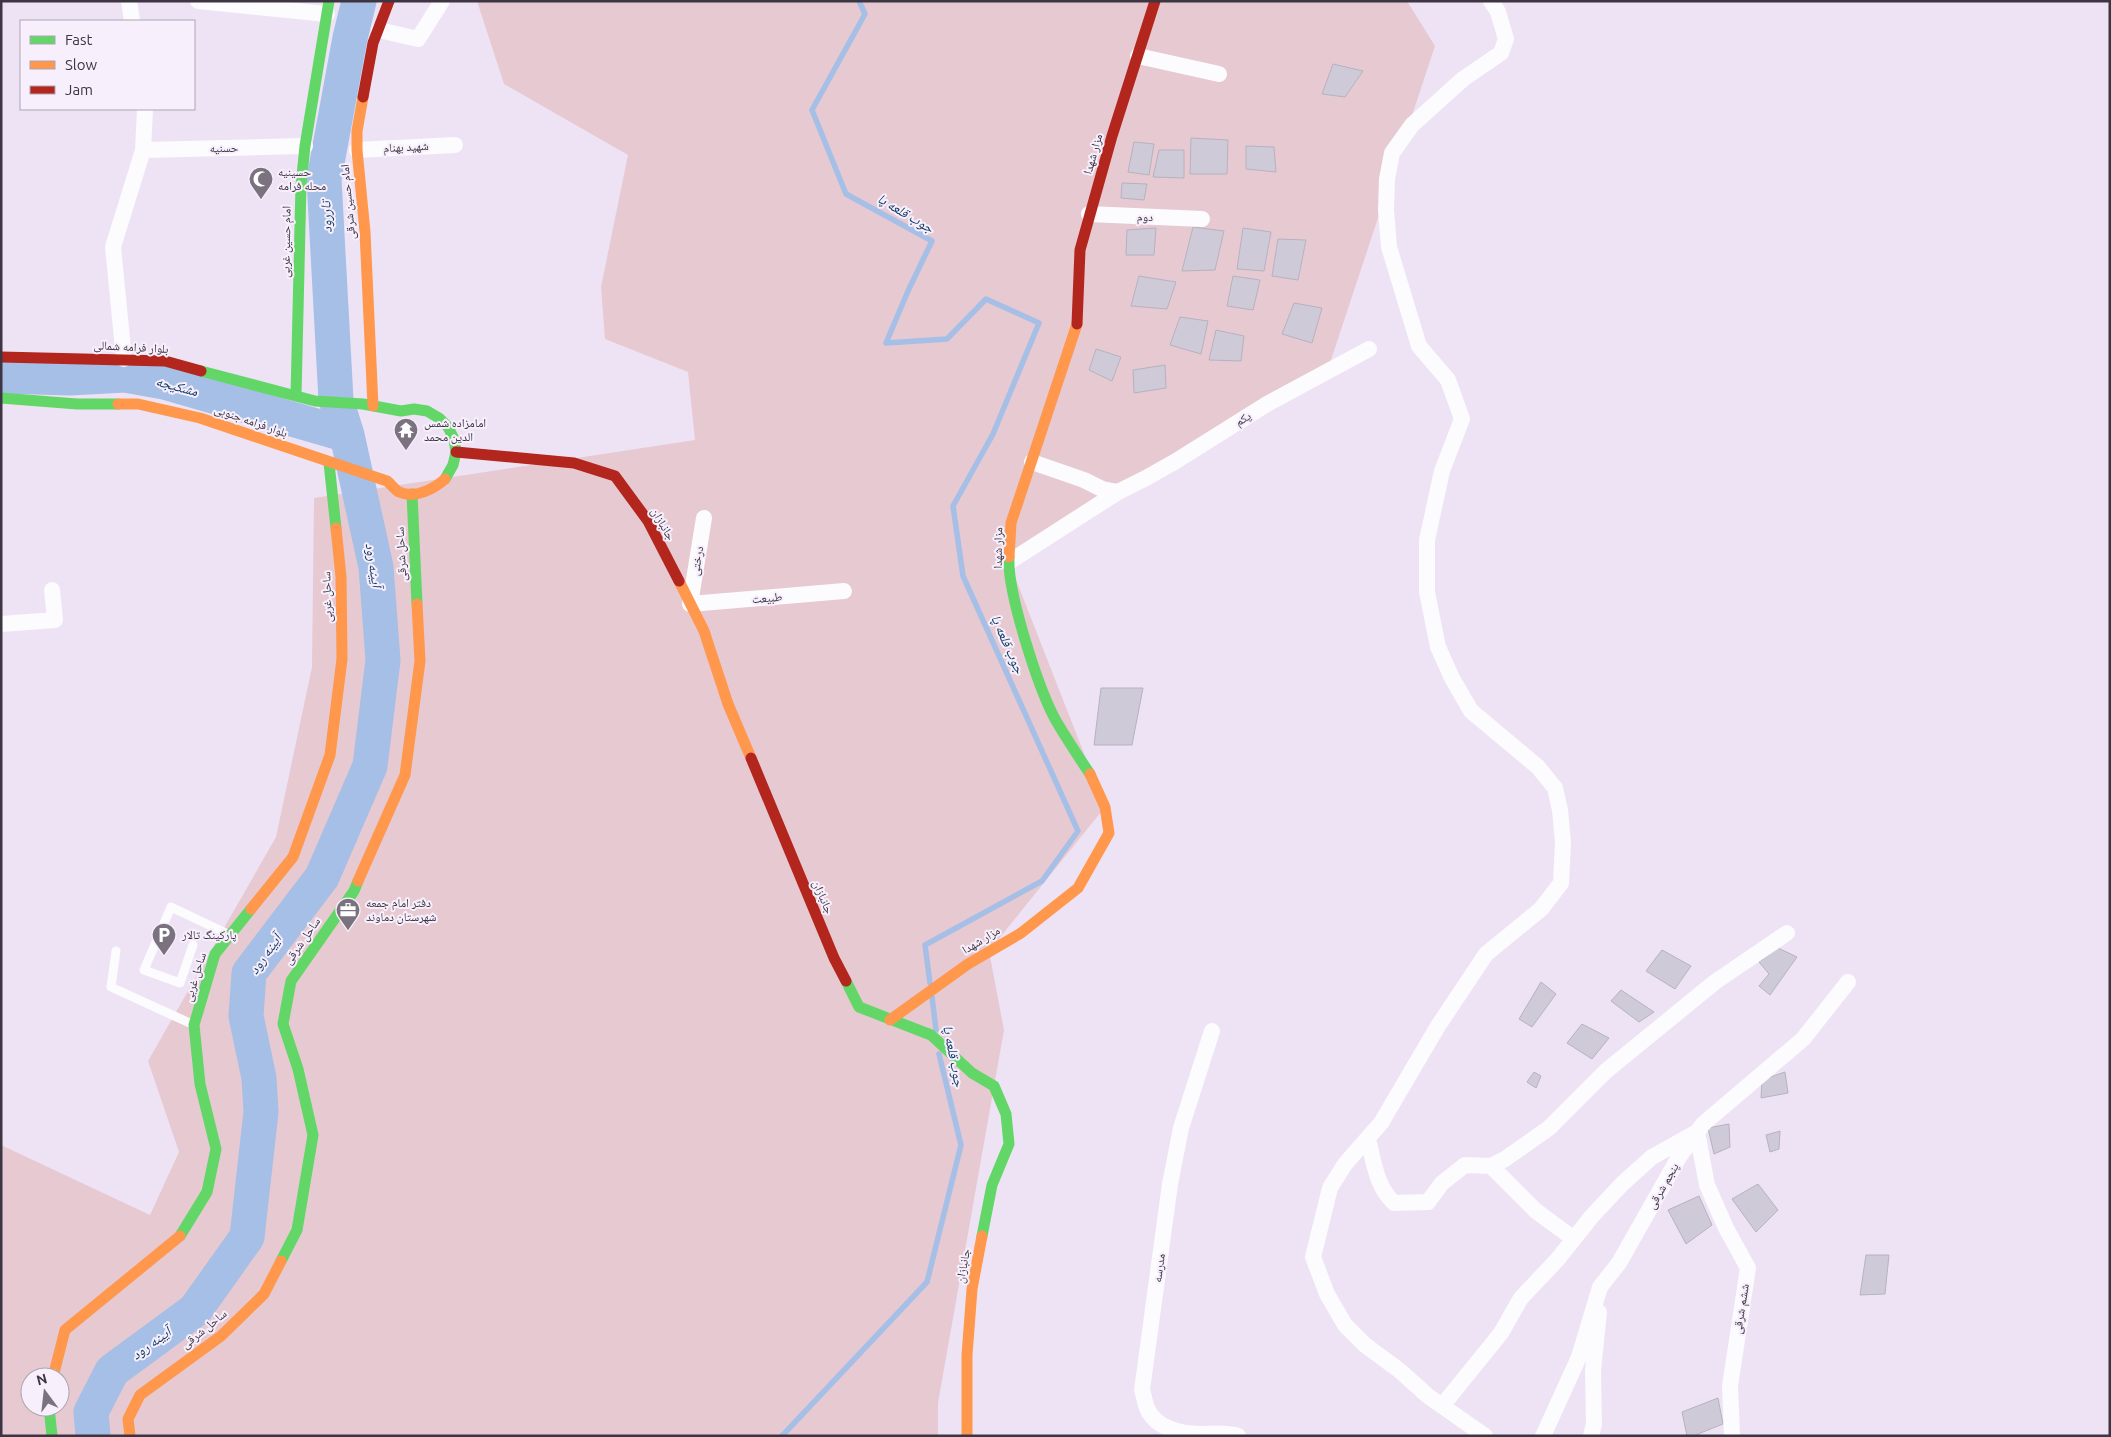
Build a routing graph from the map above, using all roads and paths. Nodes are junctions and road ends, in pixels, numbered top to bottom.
1 (129, 1) edge
2 (198, 1) edge
3 (389, 1) edge
4 (442, 1) edge
5 (1155, 1) edge
6 (1491, 1) edge
7 (328, 8) edge
8 (132, 20) edge
9 (379, 30) junction
10 (1138, 56) junction
11 (1219, 74) dead end
12 (145, 110) edge
13 (455, 145) dead end
14 (305, 146) junction
15 (143, 150) junction
16 (357, 150) junction
17 (1090, 214) junction
18 (1202, 219) dead end
19 (1369, 349) dead end
20 (1, 357) edge
21 (124, 359) junction
22 (296, 396) junction
23 (1, 398) edge
24 (368, 405) junction
25 (456, 452) junction
26 (1032, 462) junction
27 (329, 463) junction
28 (1118, 492) junction
29 (412, 494) junction
30 (704, 518) dead end
31 (1009, 562) junction
32 (52, 590) dead end
33 (844, 591) dead end
34 (690, 604) junction
35 (1, 624) edge
36 (1787, 933) dead end
37 (230, 936) junction
38 (193, 945) dead end
39 (116, 951) dead end
40 (1848, 982) dead end
41 (890, 1020) junction
42 (194, 1025) junction
43 (1212, 1031) dead end
44 (1697, 1132) junction
45 (1368, 1138) junction
46 (1491, 1166) junction
47 (1574, 1239) junction
48 (1600, 1287) junction
49 (56, 1367) edge
50 (1442, 1406) junction
51 (50, 1417) edge
52 (52, 1436) edge
53 (130, 1436) edge
54 (967, 1436) edge
55 (1238, 1436) edge
56 (1485, 1436) edge
57 (1543, 1436) edge
58 (1591, 1436) edge
59 (1732, 1436) edge

1 - 8 street
2 - 7 street
3 - 9 street, امام حسین شرقی
4 - 9 street
5 - 10 street, مزار شهدا
6 - 45 street
7 - 14 street, امام حسین غربی
9 - 16 street, امام حسین شرقی
10 - 11 street
10 - 17 street, مزار شهدا
12 - 15 street
13 - 16 street, شهید بهنام
14 - 15 street, حسنیه
14 - 22 street, امام حسین غربی
15 - 21 street
16 - 24 street, امام حسین شرقی
17 - 18 street, دوم
17 - 26 street, مزار شهدا
19 - 28 street, یکم
20 - 21 street, بلوار فرامه شمالی
21 - 22 street, بلوار فرامه شمالی
22 - 24 street, بلوار فرامه شمالی
23 - 27 street, بلوار فرامه جنوبی
24 - 25 street, بلوار فرامه شمالی
25 - 29 street
25 - 34 street, جانبازان
26 - 28 street
26 - 31 street, مزار شهدا
27 - 29 street, بلوار فرامه جنوبی
27 - 37 street, ساحل غربی
28 - 31 street, یکم
29 - 53 street, ساحل شرقی
30 - 34 street, درختی
31 - 41 street, مزار شهدا
32 - 35 street
33 - 34 street, طبیعت
34 - 41 street, جانبازان
36 - 46 street
37 - 38 lane
37 - 42 street, ساحل غربی
39 - 42 lane
40 - 44 street, پنجم شرقی
41 - 54 street, جانبازان
42 - 49 street, ساحل غربی
43 - 55 street, مدرسه
44 - 47 street
44 - 48 street, پنجم شرقی
44 - 59 street, ششم شرقی
45 - 46 street
45 - 50 street
46 - 47 street
47 - 50 street
48 - 57 street, پنجم شرقی
48 - 58 street
50 - 56 street
51 - 52 street

